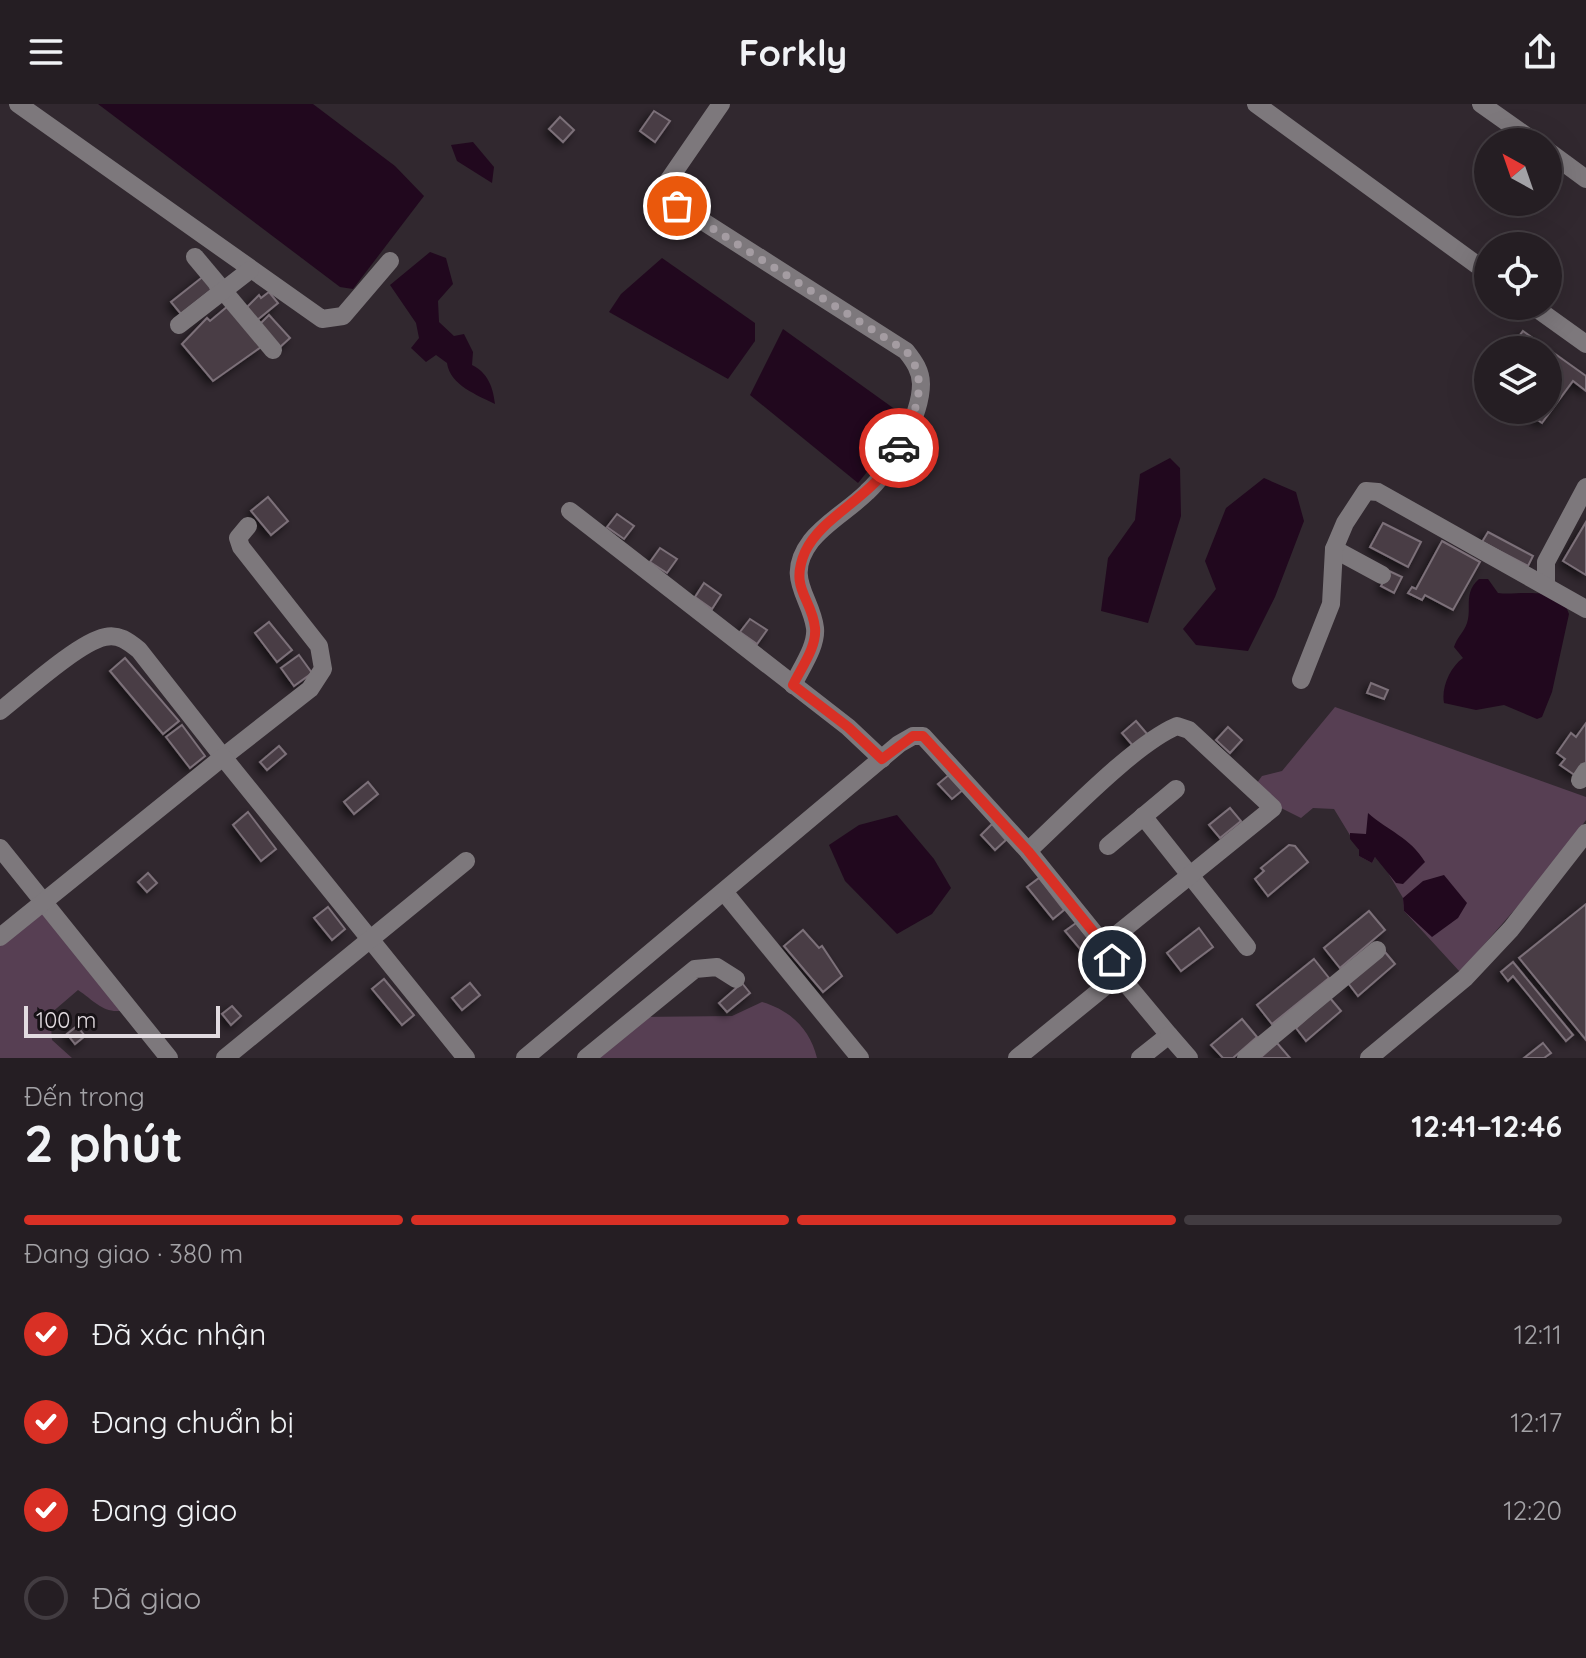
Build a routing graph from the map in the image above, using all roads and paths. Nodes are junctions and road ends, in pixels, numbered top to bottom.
1 (18, 104) edge
2 (721, 104) edge
3 (1256, 104) edge
4 (1481, 104) edge
5 (1515, 128) edge
6 (1562, 161) edge
7 (1586, 179) edge
8 (195, 257) dead end
9 (390, 261) dead end
10 (1474, 263) edge
11 (250, 270) junction
12 (223, 291) junction
13 (1553, 320) edge
14 (179, 325) dead end
15 (1586, 344) edge
16 (273, 350) dead end
17 (1586, 487) edge
18 (570, 511) dead end
19 (248, 526) dead end
20 (1334, 549) junction
21 (1382, 575) dead end
22 (1546, 583) junction
23 (1586, 609) edge
24 (1301, 680) dead end
25 (793, 685) junction
26 (0, 711) edge
27 (223, 757) junction
28 (882, 759) junction
29 (1176, 789) dead end
30 (1143, 816) junction
31 (1586, 833) edge
32 (1108, 846) dead end
33 (0, 848) edge
34 (1028, 851) junction
35 (466, 861) dead end
36 (1189, 874) junction
37 (725, 893) junction
38 (43, 902) junction
39 (0, 937) edge
40 (371, 939) junction
41 (1104, 945) junction
42 (1247, 947) dead end
43 (1377, 950) dead end
44 (1119, 975) junction
45 (736, 979) dead end
46 (1169, 1035) junction
47 (167, 1057) edge
48 (225, 1058) edge
49 (466, 1058) edge
50 (525, 1058) edge
51 (586, 1058) edge
52 (860, 1058) edge
53 (1017, 1058) edge
54 (1140, 1058) edge
55 (1189, 1058) edge
56 (1246, 1058) edge
57 (1369, 1058) edge

1 - 11 street
2 - 25 street
3 - 10 street
4 - 5 street
6 - 7 street
8 - 12 street
9 - 11 street
11 - 12 street
12 - 14 street
12 - 16 street
13 - 15 street
17 - 22 street
18 - 25 street
19 - 27 street
20 - 21 street
20 - 22 street
20 - 24 street
22 - 23 street
25 - 28 street
26 - 27 street
27 - 38 street
27 - 40 street
28 - 34 street
28 - 37 street
29 - 30 street
30 - 32 street
30 - 36 street
31 - 57 street
33 - 38 street
34 - 36 street
34 - 41 street
35 - 40 street
36 - 41 street
36 - 42 street
37 - 50 street
37 - 52 street
38 - 39 street
38 - 47 street
40 - 48 street
40 - 49 street
41 - 44 street
43 - 56 street
44 - 46 street
44 - 53 street
45 - 51 street
46 - 54 street
46 - 55 street

